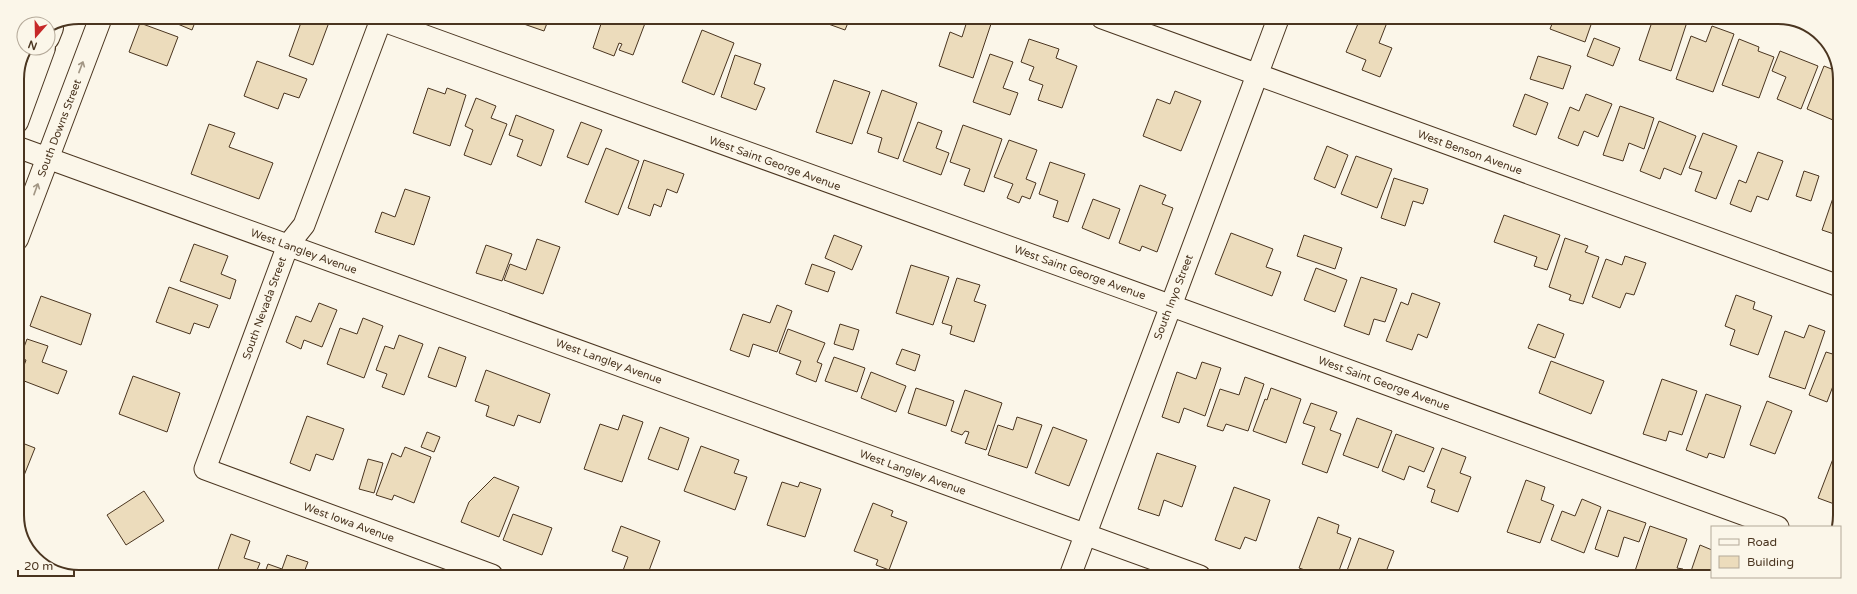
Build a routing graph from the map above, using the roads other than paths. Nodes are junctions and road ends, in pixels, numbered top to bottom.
1 (98, 24) edge
2 (379, 24) edge
3 (395, 24) edge
4 (1119, 24) edge
5 (1276, 24) edge
6 (41, 56) edge
7 (1258, 74) junction
8 (24, 103) edge
9 (24, 150) edge
10 (47, 158) junction
11 (24, 220) edge
12 (288, 244) junction
13 (1833, 284) edge
14 (1170, 305) junction
15 (205, 469) joint
16 (1775, 526) edge
17 (1085, 534) junction
18 (478, 570) edge
19 (1072, 570) edge
20 (1184, 570) edge

10 -> 1 main road, South Downs Street
2 - 12 street, South Nevada Street
3 - 14 street, West Saint George Avenue
4 - 7 street, West Benson Avenue
5 - 7 street, South Inyo Street
6 - 8 main road
7 - 13 street, West Benson Avenue
7 - 14 street, South Inyo Street
9 - 10 street, West Langley Avenue
11 -> 10 main road, South Downs Street
10 - 12 street, West Langley Avenue
12 - 15 street, South Nevada Street
12 - 17 street, West Langley Avenue
14 - 16 street, West Saint George Avenue
14 - 17 street, South Inyo Street
15 - 18 street, West Iowa Avenue
17 - 19 street, South Inyo Street
17 - 20 street, West Langley Avenue

